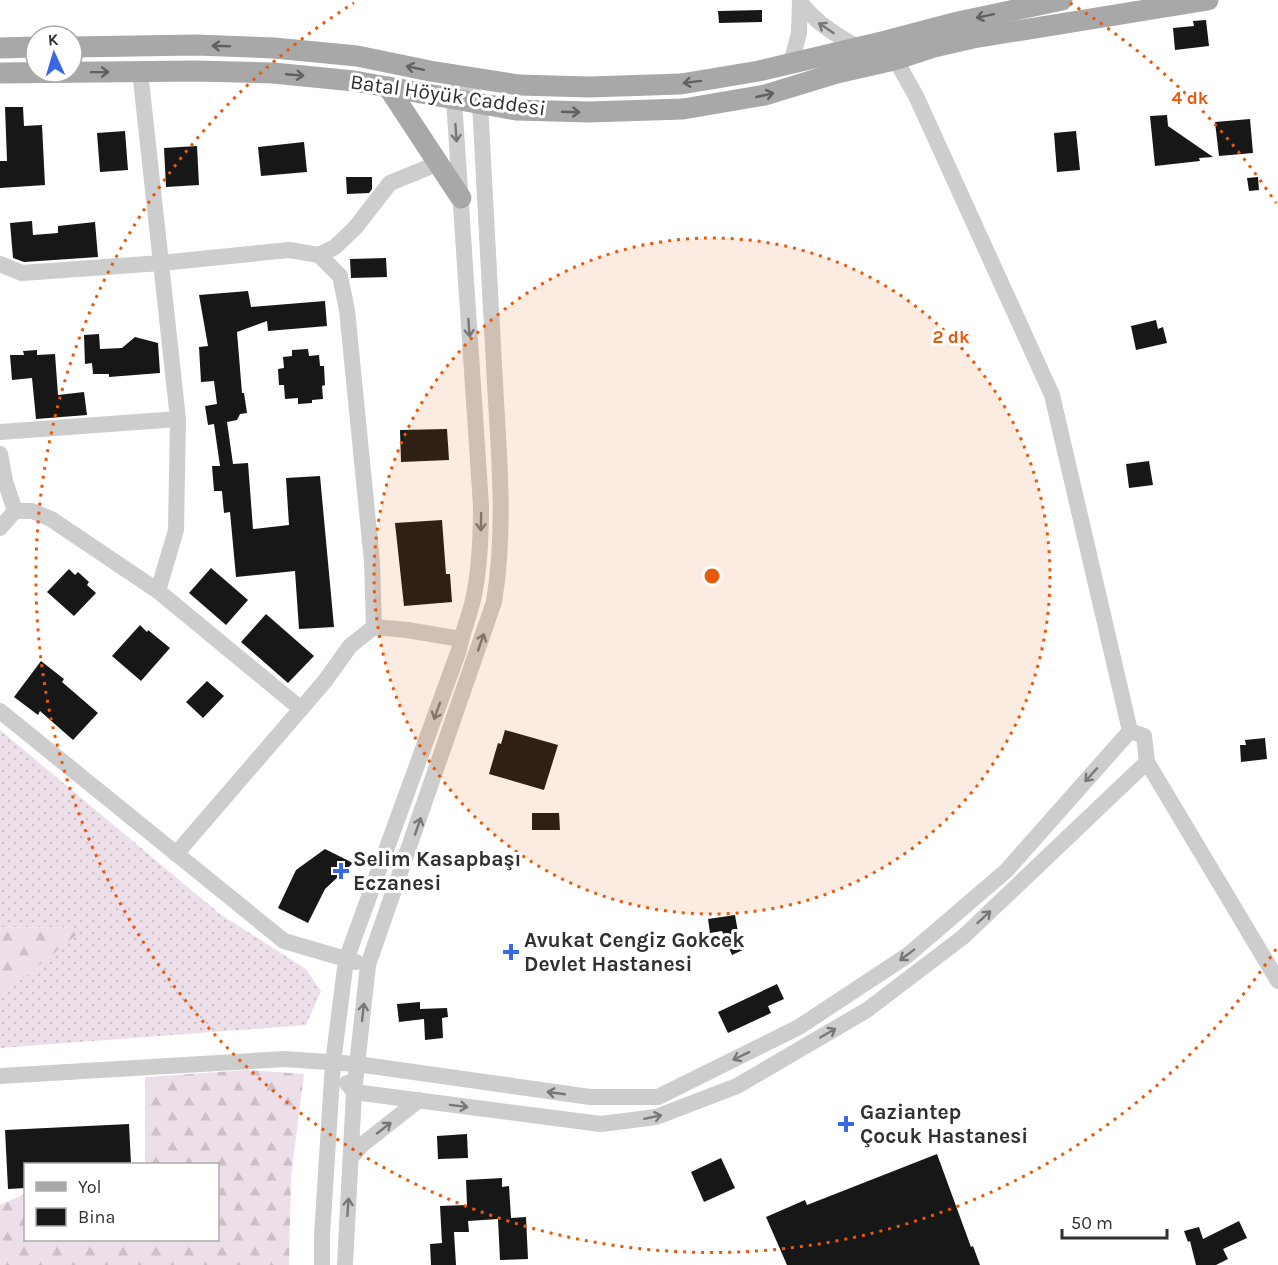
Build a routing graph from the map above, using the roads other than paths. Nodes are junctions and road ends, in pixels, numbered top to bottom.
1 (1062, 0) edge
2 (1208, 0) edge
3 (800, 1) edge
4 (24, 47) edge
5 (84, 47) edge
6 (857, 47) junction
7 (0, 48) edge
8 (890, 51) junction
9 (791, 63) junction
10 (140, 71) junction
11 (0, 73) edge
12 (462, 76) junction
13 (388, 87) junction
14 (454, 100) junction
15 (480, 104) junction
16 (439, 163) junction
17 (461, 198) junction
18 (319, 255) junction
19 (161, 263) junction
20 (0, 264) edge
21 (178, 419) junction
22 (0, 432) edge
23 (0, 454) edge
24 (15, 510) junction
25 (0, 528) edge
26 (158, 591) junction
27 (374, 627) junction
28 (461, 639) junction
29 (301, 709) junction
30 (0, 711) edge
31 (1130, 732) junction
32 (1147, 762) junction
33 (176, 854) junction
34 (346, 960) junction
35 (368, 965) junction
36 (1278, 981) edge
37 (333, 1063) junction
38 (357, 1064) junction
39 (0, 1076) edge
40 (354, 1092) junction
41 (418, 1100) junction
42 (351, 1157) junction
43 (322, 1265) edge
44 (345, 1265) edge

1 -> 8 main road, Batal Höyük Caddesi
2 - 8 main road, Batal Höyük Caddesi
6 -> 3 street
3 - 9 street
4 - 7 main road
12 -> 5 main road, Batal Höyük Caddesi
6 - 8 main road, Batal Höyük Caddesi
6 - 9 main road, Batal Höyük Caddesi
15 -> 8 main road, Batal Höyük Caddesi
8 - 31 street
9 -> 12 main road, Batal Höyük Caddesi
11 -> 10 main road, Batal Höyük Caddesi
10 -> 13 main road, Batal Höyük Caddesi
10 - 19 street
12 - 14 street
12 - 15 street
13 - 14 main road, Batal Höyük Caddesi
13 - 16 main road
14 - 15 main road, Batal Höyük Caddesi
14 -> 17 street
35 -> 15 street
16 - 17 main road
16 - 18 street
17 -> 28 street
18 - 19 street
18 - 27 street
19 - 20 street
19 - 21 street
21 - 22 street
21 - 26 street
23 - 24 street
24 - 25 street
24 - 26 street
26 - 29 street
27 - 28 street
27 - 29 street
28 -> 34 street
29 - 33 street
30 - 33 street
31 - 32 street
31 -> 38 street
32 - 36 street
41 -> 32 street
33 - 34 street
34 - 35 street
34 - 37 street
38 -> 35 street
37 - 38 street
37 - 39 street
37 - 40 street
37 - 43 street
38 - 40 street
40 - 41 street
40 - 42 street
42 -> 41 street
44 -> 42 street

